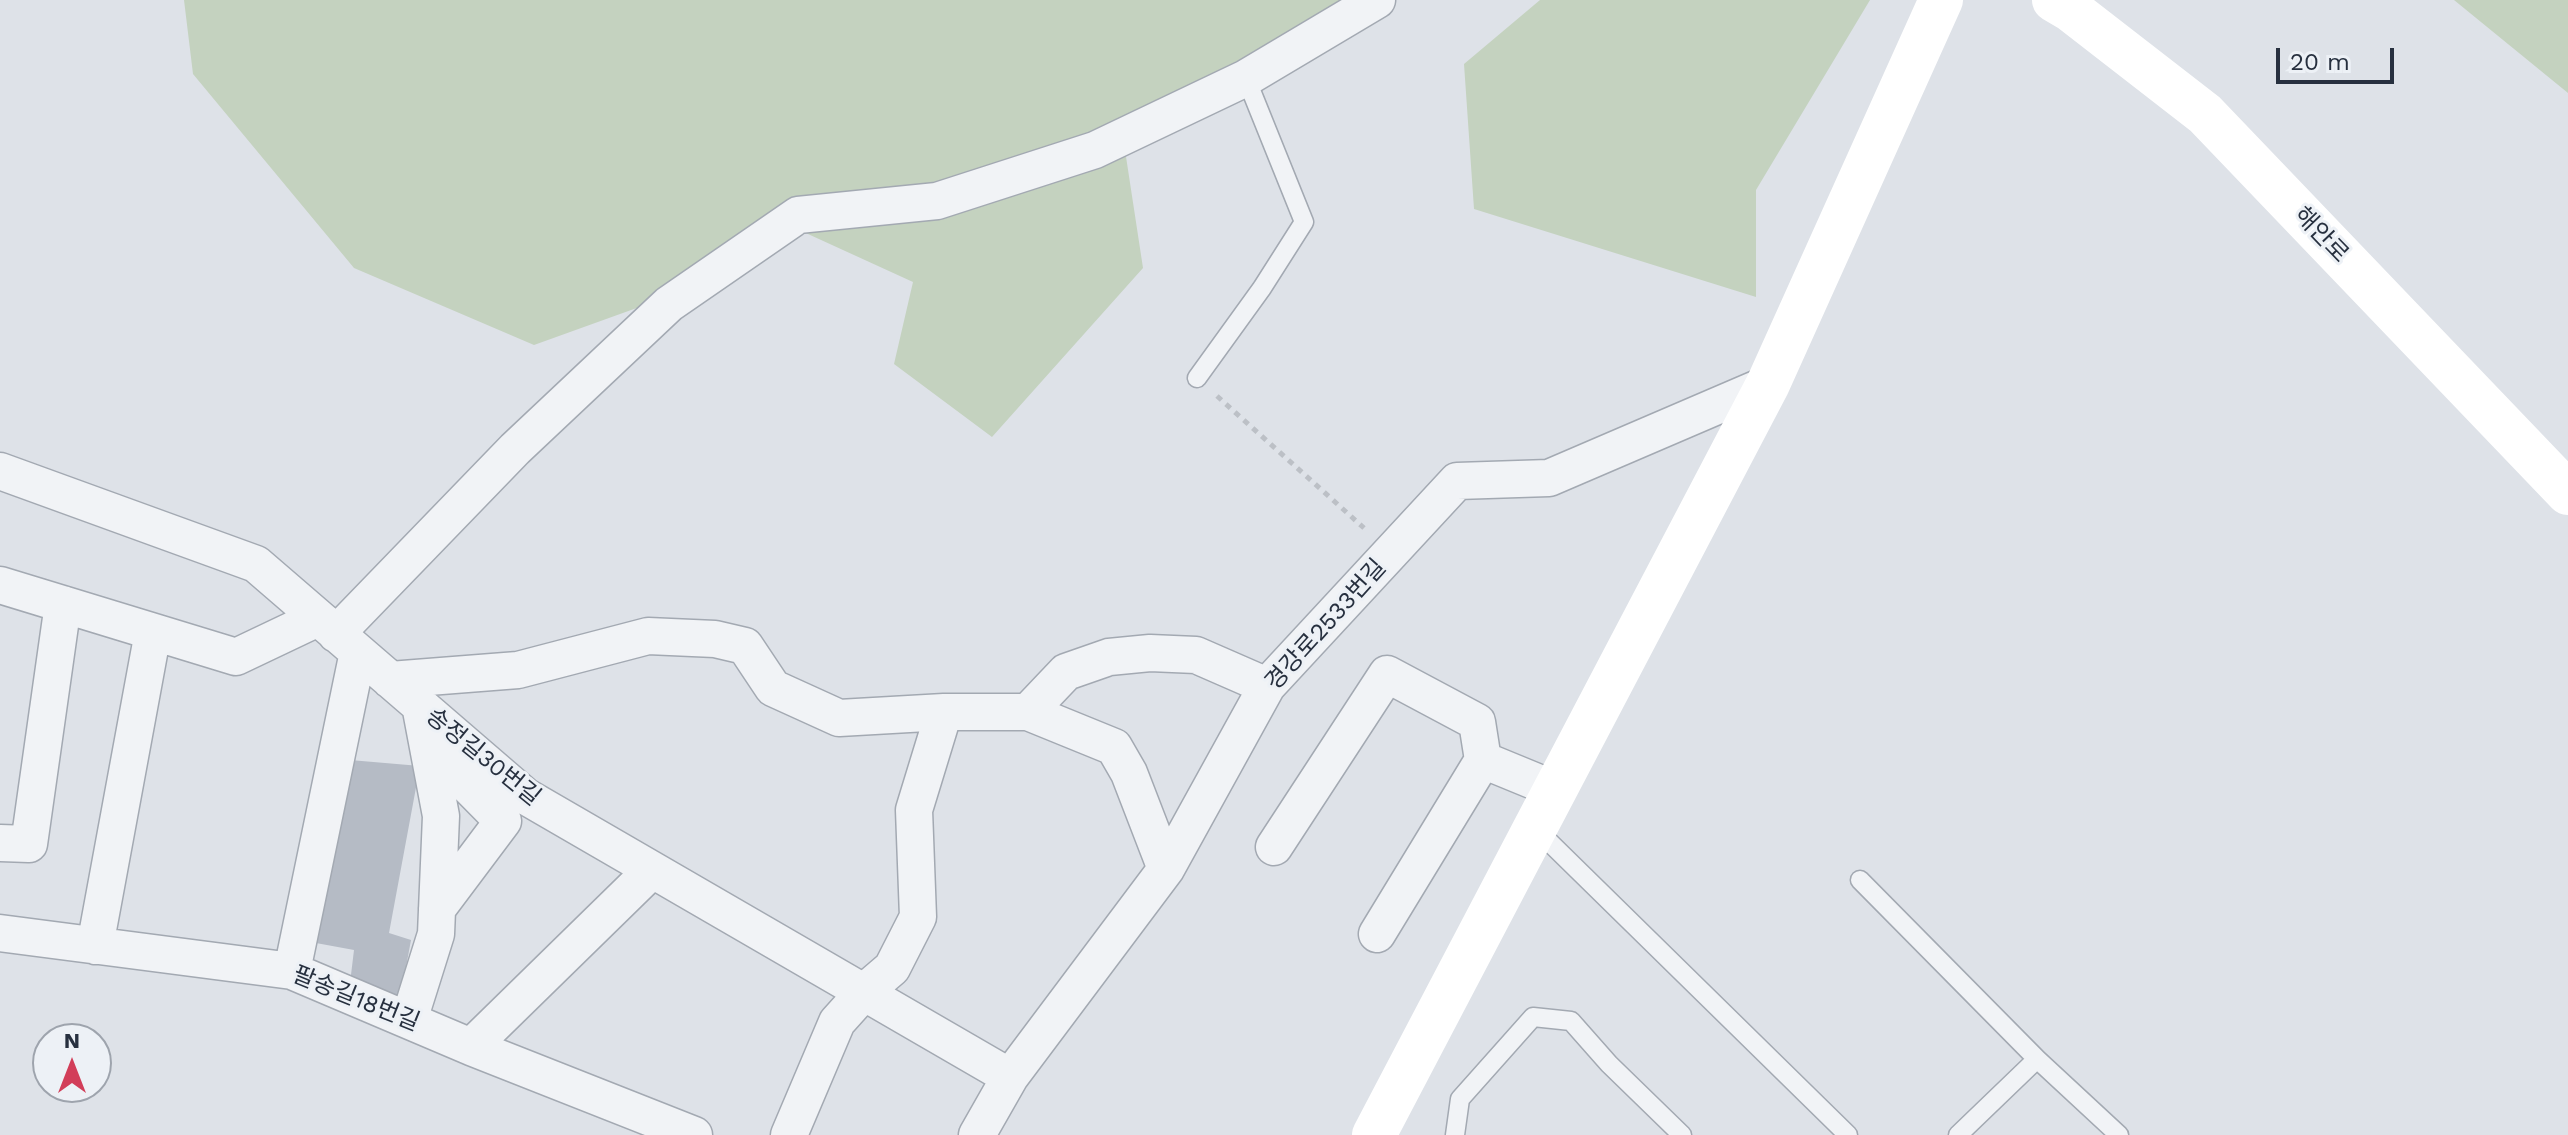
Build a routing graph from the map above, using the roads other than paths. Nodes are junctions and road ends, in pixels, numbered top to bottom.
1 (1377, 0) edge
2 (1941, 0) edge
3 (2054, 0) edge
4 (1246, 78) junction
5 (1197, 378) road end
6 (1768, 384) junction
7 (0, 471) edge
8 (2568, 493) edge
9 (0, 585) edge
10 (63, 604) junction
11 (153, 632) junction
12 (337, 635) junction
13 (390, 680) junction
14 (1267, 686) junction
15 (420, 705) junction
16 (944, 712) junction
17 (1028, 712) junction
18 (428, 745) junction
19 (1483, 760) junction
20 (1556, 790) junction
21 (1535, 829) junction
22 (0, 843) edge
23 (1274, 847) dead end
24 (1166, 869) junction
25 (652, 870) junction
26 (1860, 880) dead end
27 (437, 909) junction
28 (0, 933) edge
29 (1377, 934) dead end
30 (95, 946) junction
31 (292, 971) junction
32 (864, 992) junction
33 (409, 1020) junction
34 (471, 1047) junction
35 (2037, 1059) junction
36 (1010, 1077) junction
37 (694, 1135) edge
38 (789, 1135) edge
39 (977, 1135) edge
40 (1374, 1135) edge
41 (1455, 1135) edge
42 (1682, 1135) edge
43 (1848, 1135) edge
44 (1958, 1135) edge
45 (2119, 1135) edge

1 - 4 street
2 - 6 street
3 - 8 street, 해안로
4 - 5 lane
4 - 12 street
6 - 14 street, 경강로2533번길
6 - 20 street
7 - 12 street, 송정길30번길
9 - 10 street
10 - 11 street
10 - 22 street
11 - 12 street
11 - 30 street
12 - 13 street, 송정길30번길
12 - 31 street
13 - 15 street, 송정길30번길
13 - 16 street
14 - 17 street
14 - 24 street, 경강로2533번길
15 - 18 street
15 - 25 street, 송정길30번길
16 - 17 street
16 - 32 street
17 - 24 street
18 - 27 street
18 - 27 street
19 - 20 street
19 - 23 street
19 - 29 street
20 - 21 street
21 - 40 street
21 - 43 lane
24 - 36 street, 경강로2533번길
25 - 32 street, 송정길30번길
25 - 34 street
26 - 35 lane
27 - 33 street
28 - 30 street, 팔송길18번길
30 - 31 street, 팔송길18번길
31 - 33 street, 팔송길18번길
32 - 36 street, 송정길30번길
32 - 38 street
33 - 34 street, 팔송길18번길
34 - 37 street, 팔송길18번길
35 - 44 lane
35 - 45 lane
36 - 39 street, 경강로2533번길
41 - 42 lane

